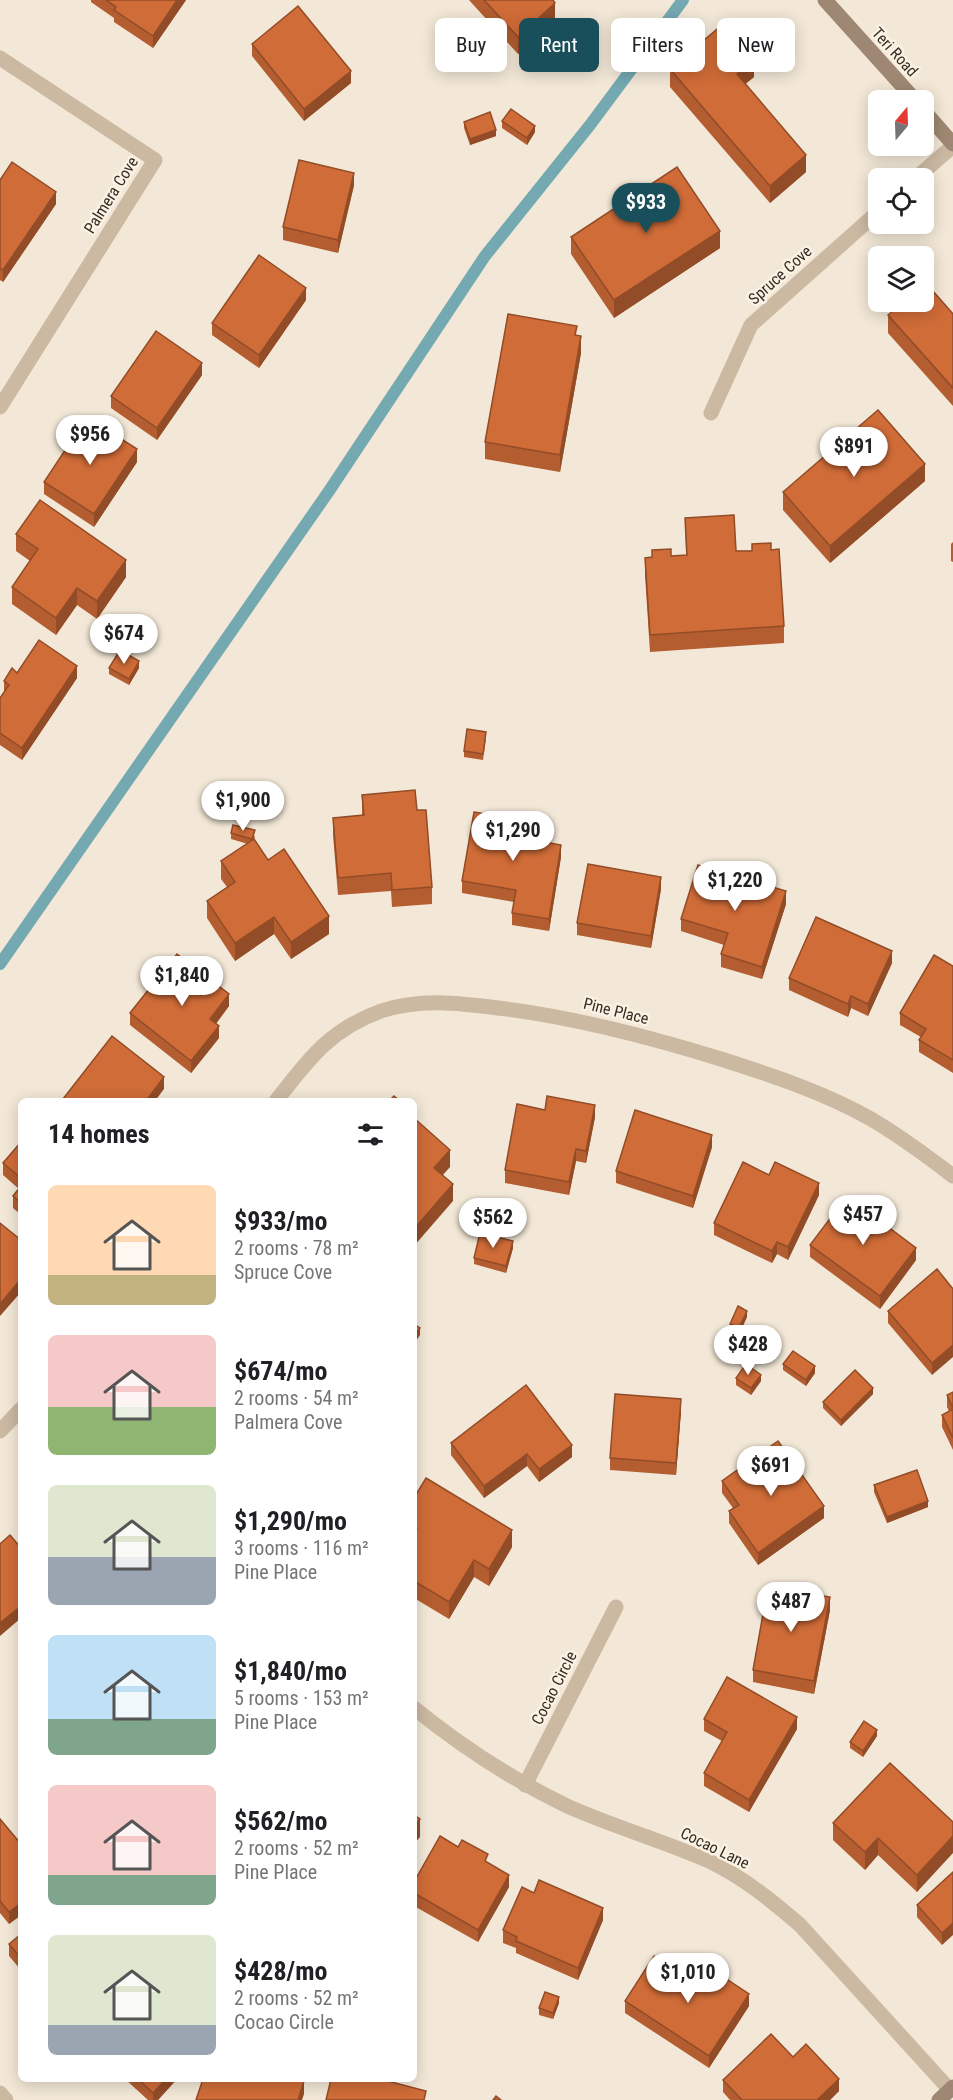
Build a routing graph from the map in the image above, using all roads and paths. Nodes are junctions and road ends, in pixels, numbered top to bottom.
1 (825, 0) edge
2 (0, 58) edge
3 (906, 90) edge
4 (934, 123) edge
5 (953, 145) edge
6 (927, 168) edge
7 (868, 221) edge
8 (0, 407) edge
9 (711, 413) dead end
10 (278, 1098) edge
11 (953, 1176) edge
12 (18, 1412) edge
13 (0, 1431) edge
14 (616, 1607) dead end
15 (417, 1710) edge
16 (525, 1785) junction
17 (947, 2092) edge
18 (0, 2093) edge
19 (6, 2100) edge

1 - 3 street, Teri Road
2 - 8 street, Palmera Cove
4 - 5 street
5 - 6 street
7 - 9 street, Spruce Cove
10 - 11 street, Pine Place
12 - 13 street
14 - 16 street, Cocao Circle
15 - 16 street, Cocao Lane
16 - 17 street, Cocao Lane
18 - 19 street

